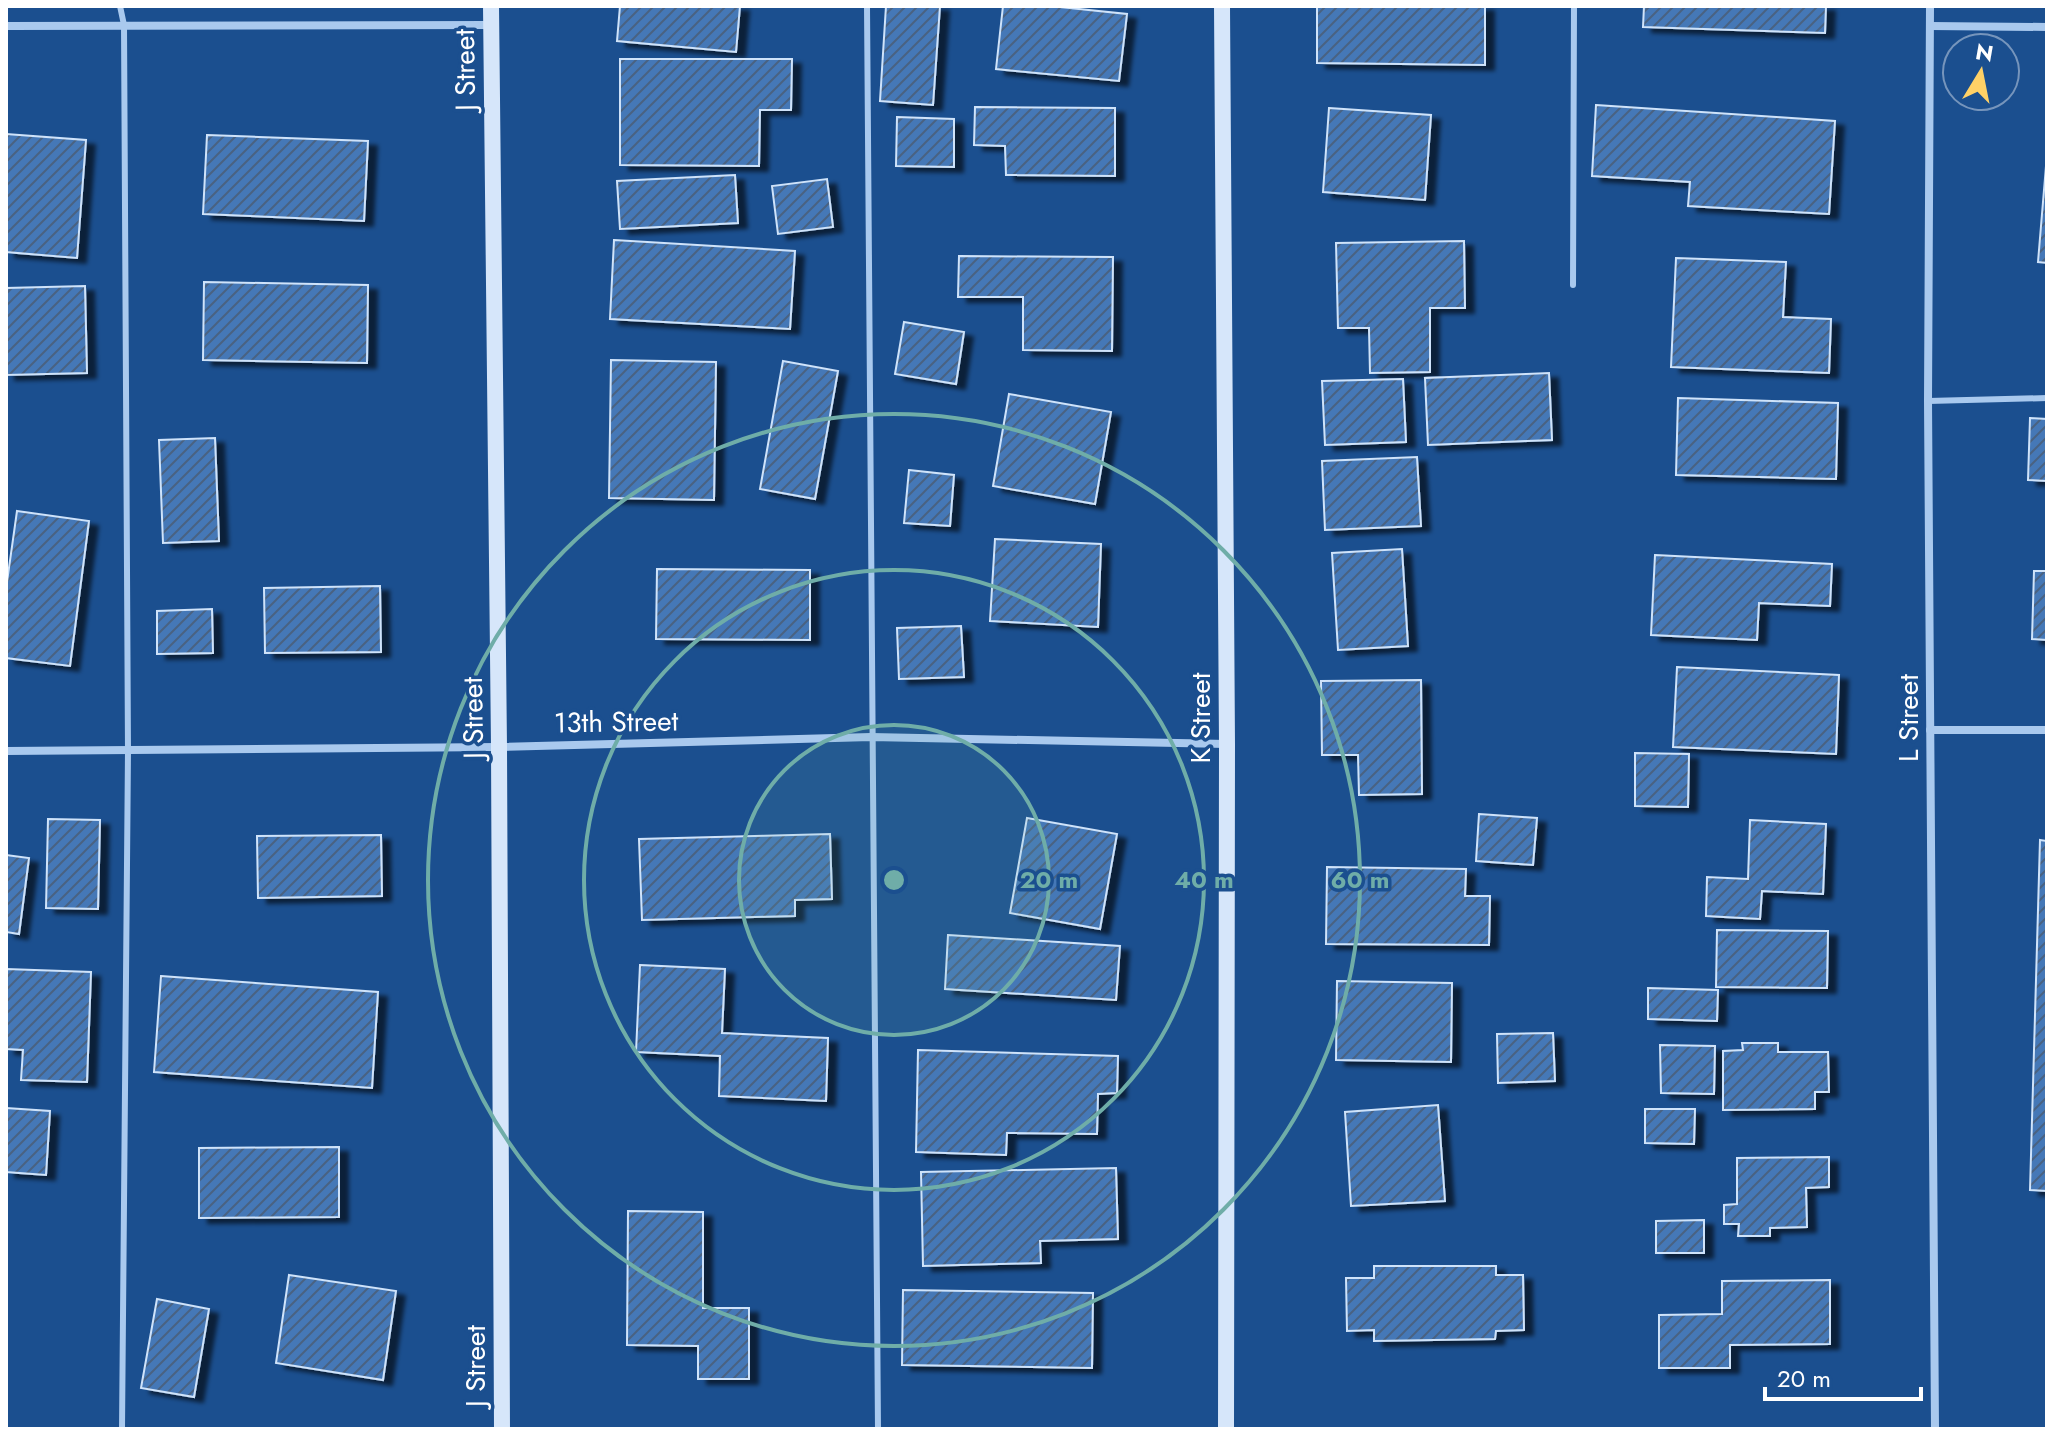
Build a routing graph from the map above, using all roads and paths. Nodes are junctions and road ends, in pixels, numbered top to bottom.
1 (120, 6) edge
2 (491, 6) edge
3 (867, 6) edge
4 (1222, 6) edge
5 (1574, 6) edge
6 (1930, 6) edge
7 (124, 25) junction
8 (491, 25) junction
9 (6, 26) edge
10 (1930, 26) junction
11 (2047, 27) edge
12 (1573, 285) dead end
13 (2047, 398) edge
14 (1928, 401) junction
15 (1930, 730) junction
16 (2047, 730) edge
17 (871, 737) junction
18 (1227, 744) junction
19 (499, 747) junction
20 (6, 751) edge
21 (128, 751) junction
22 (122, 1429) edge
23 (502, 1429) edge
24 (878, 1429) edge
25 (1226, 1429) edge
26 (1935, 1429) edge

1 - 7 lane
2 - 8 street, J Street
3 - 17 lane
4 - 18 street, K Street
5 - 12 lane
6 - 10 street, L Street
7 - 8 street
7 - 9 street
7 - 21 lane
8 - 19 street, J Street
10 - 11 street
10 - 14 street, L Street
13 - 14 lane
14 - 15 street, L Street
15 - 16 street
15 - 26 street, L Street
17 - 18 street, 13th Street
17 - 19 street, 13th Street
17 - 24 lane
18 - 25 street, K Street
19 - 21 street, 13th Street
19 - 23 street, J Street
20 - 21 street, 13th Street
21 - 22 lane

